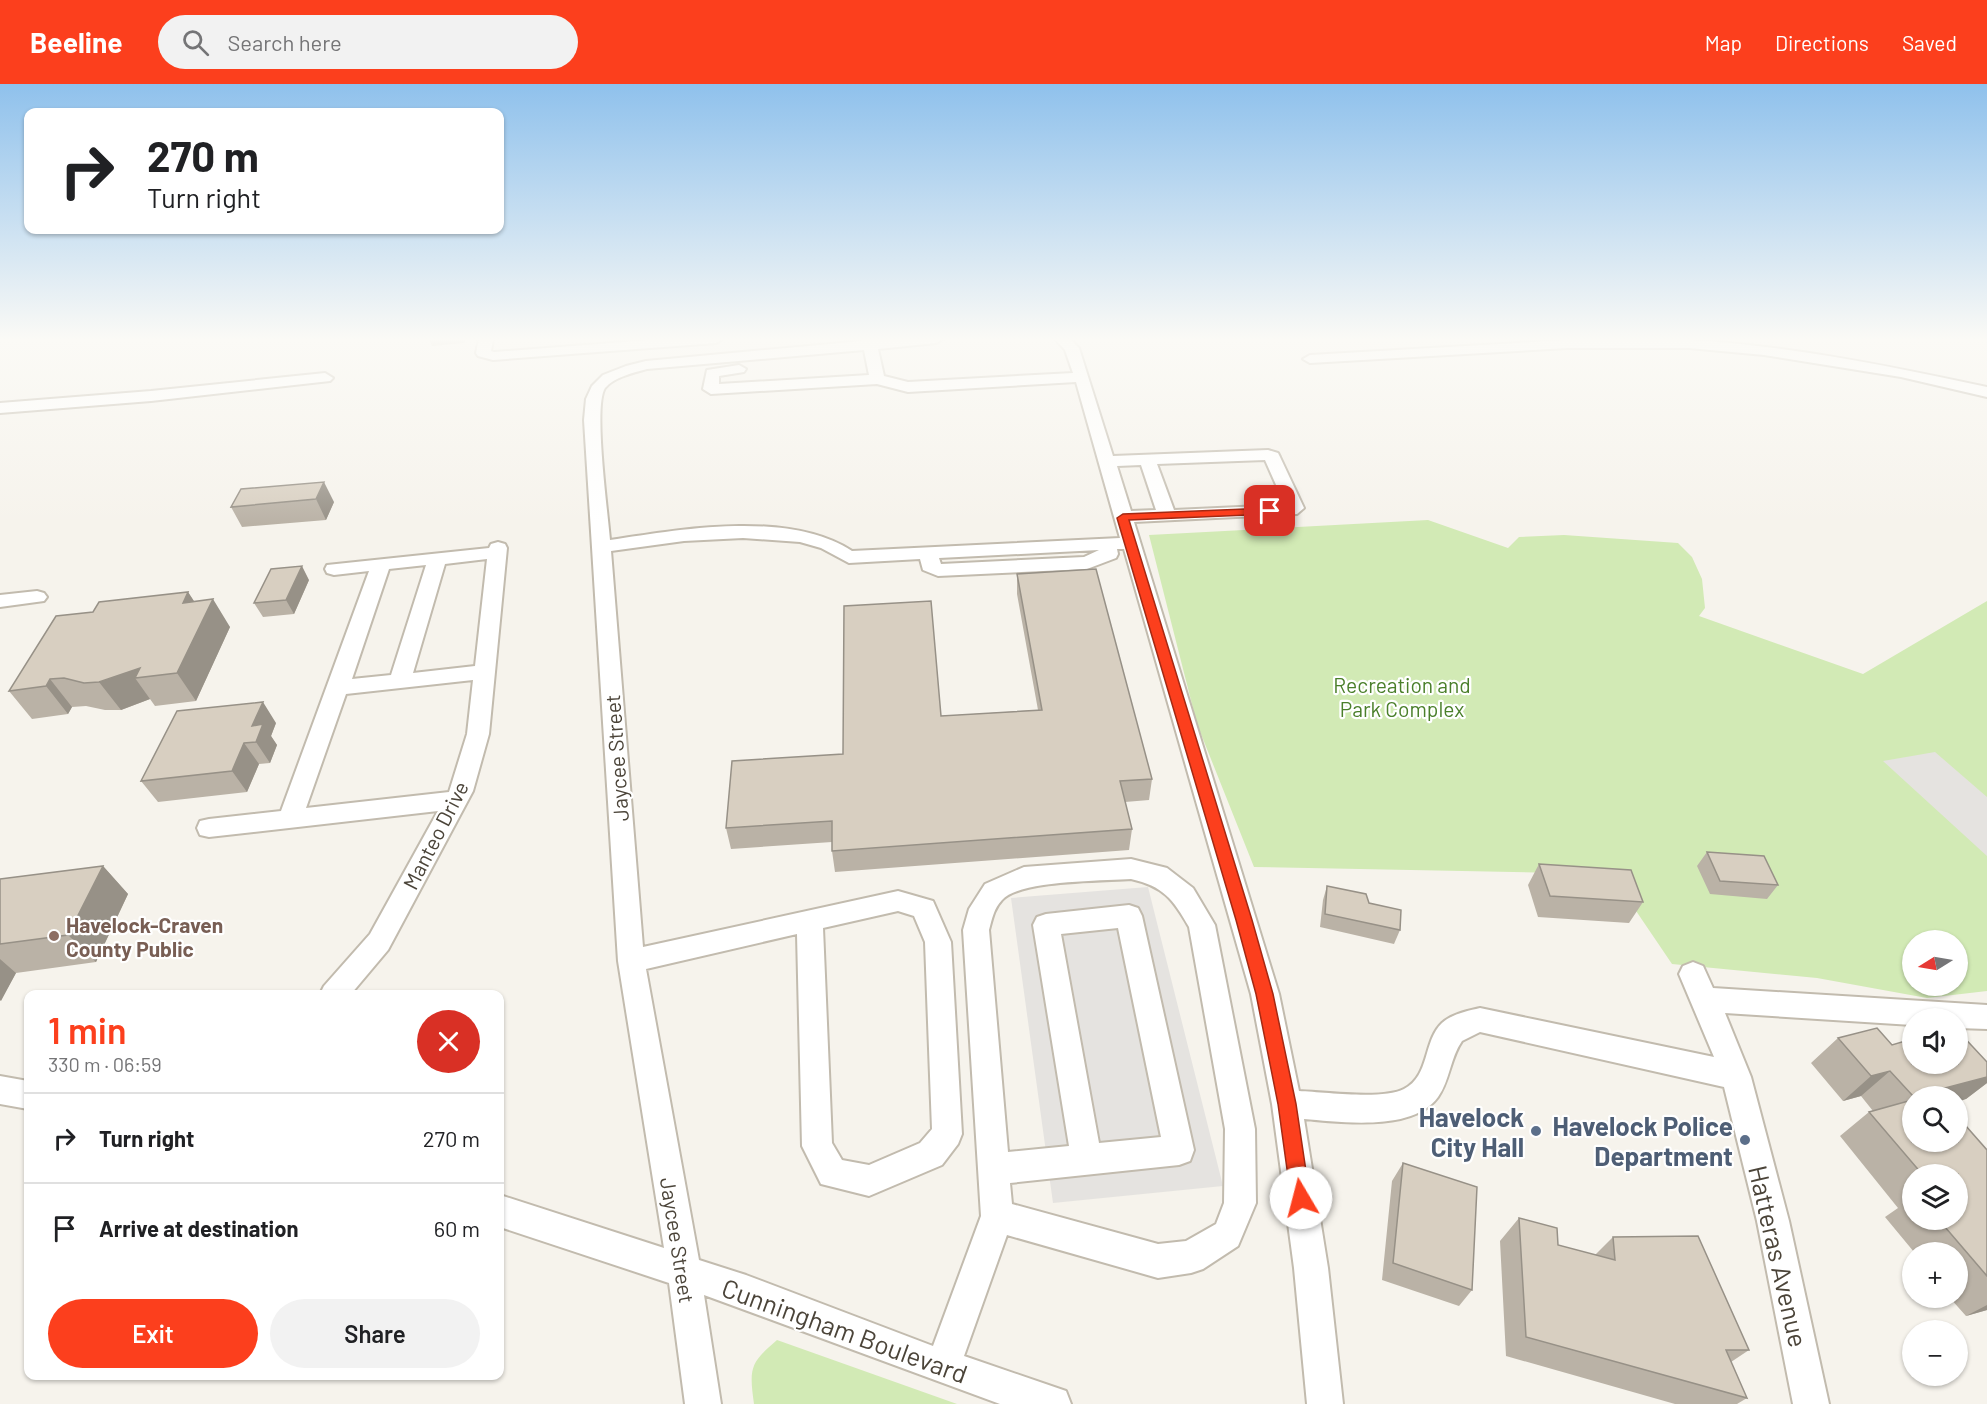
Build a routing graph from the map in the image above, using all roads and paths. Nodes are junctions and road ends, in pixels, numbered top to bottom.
1 (93, 401) edge
2 (593, 401) edge
3 (1089, 401) edge
4 (0, 408) edge
5 (1147, 459) junction
6 (1106, 461) junction
7 (1167, 516) junction
8 (1123, 518) junction
9 (1119, 543) junction
10 (601, 547) junction
11 (437, 559) junction
12 (381, 564) junction
13 (334, 569) dead end
14 (37, 597) dead end
15 (0, 601) edge
16 (484, 672) junction
17 (400, 681) junction
18 (338, 688) junction
19 (456, 800) junction
20 (290, 820) junction
21 (209, 828) dead end
22 (810, 921) junction
23 (631, 961) junction
24 (337, 990) edge
25 (1987, 1017) edge
26 (1736, 1077) junction
27 (0, 1090) edge
28 (24, 1094) edge
29 (1287, 1104) junction
30 (1087, 1160) junction
31 (994, 1169) junction
32 (504, 1212) edge
33 (997, 1216) junction
34 (684, 1271) junction
35 (943, 1367) junction
36 (703, 1404) edge
37 (1053, 1404) edge
38 (1325, 1404) edge
39 (1811, 1404) edge

1 - 4 street
2 - 10 street, Jaycee Street
3 - 6 street
5 - 6 street
5 - 7 street
5 - 7 street
6 - 8 street
7 - 8 street
8 - 9 street
9 - 10 street
9 - 29 street
10 - 23 street, Jaycee Street
11 - 12 street
11 - 16 street, Manteo Drive
11 - 17 street
12 - 13 street
12 - 18 street
14 - 15 street
16 - 17 street
16 - 19 street, Manteo Drive
17 - 18 street
18 - 20 street
19 - 20 street
19 - 24 street, Manteo Drive
20 - 21 street
22 - 22 street
22 - 23 street
23 - 34 street, Jaycee Street
25 - 26 street, Hatteras Avenue
26 - 29 street
26 - 39 street, Hatteras Avenue
27 - 28 street
29 - 38 street
30 - 30 street
30 - 31 street
31 - 33 street
31 - 33 street
32 - 34 street, Cunningham Boulevard
33 - 35 street
34 - 35 street, Cunningham Boulevard
34 - 36 street, Jaycee Street
35 - 37 street, Cunningham Boulevard

